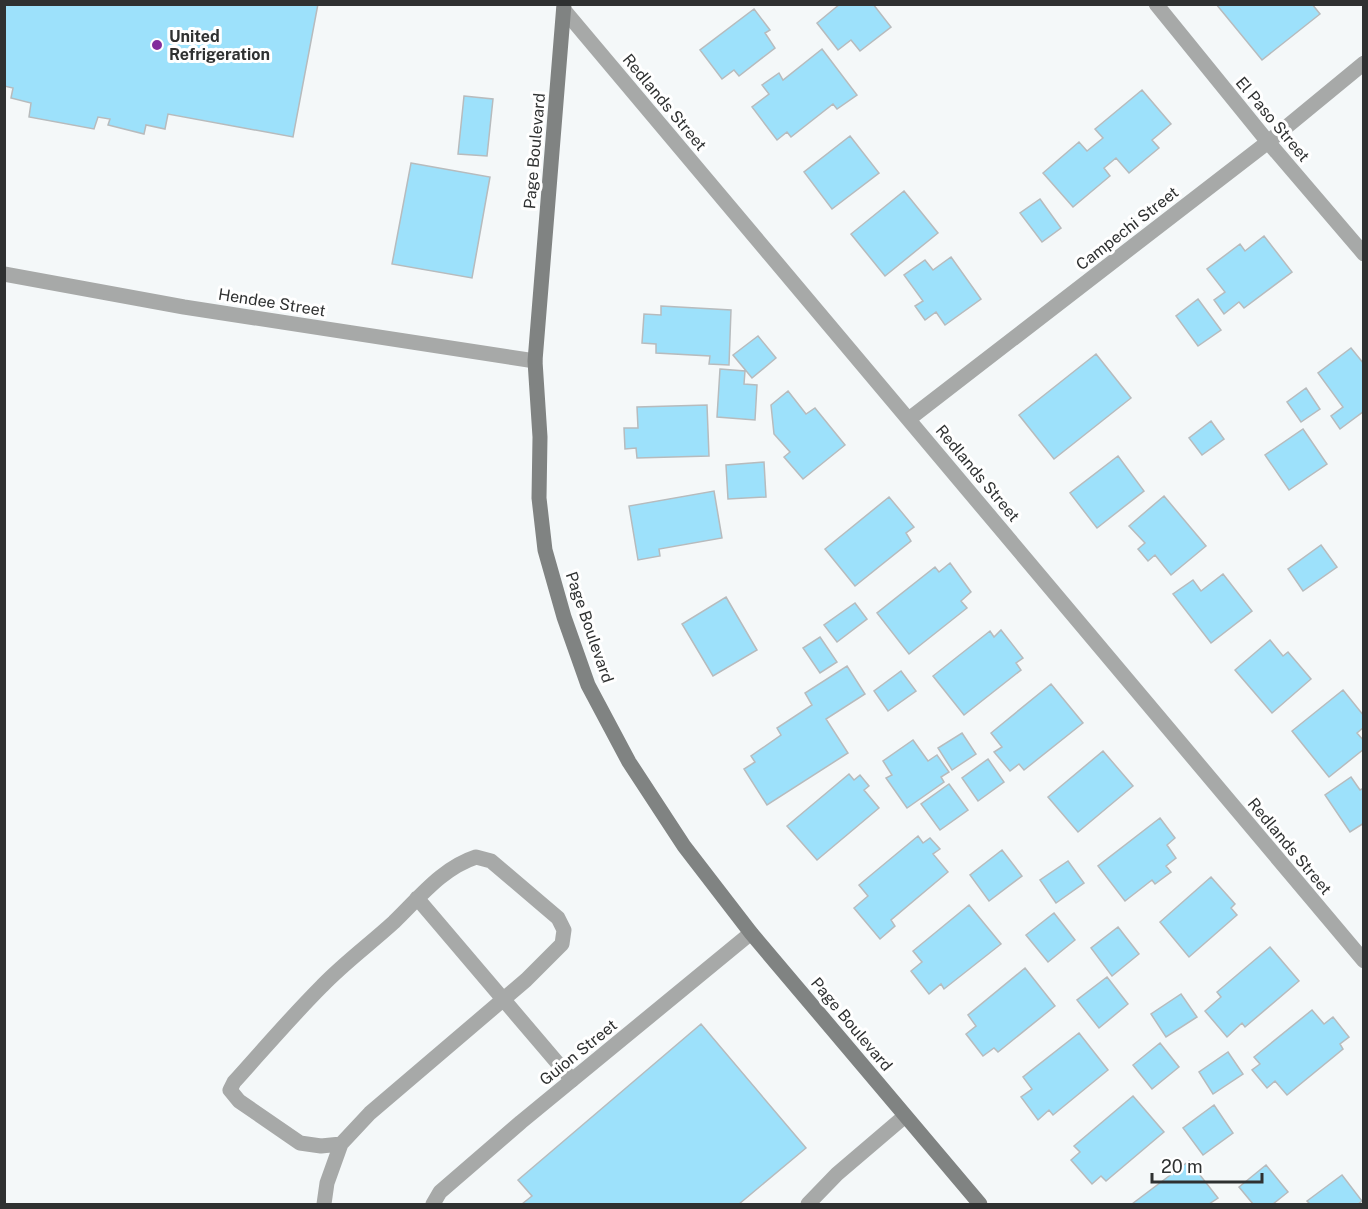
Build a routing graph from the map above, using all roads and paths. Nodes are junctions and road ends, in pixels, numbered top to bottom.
1 (1156, 4) edge
2 (564, 7) edge
3 (1364, 63) edge
4 (1268, 142) junction
5 (1364, 254) edge
6 (4, 274) edge
7 (535, 361) junction
8 (909, 419) junction
9 (417, 898) junction
10 (752, 933) junction
11 (1364, 961) edge
12 (501, 998) junction
13 (572, 1080) junction
14 (905, 1116) junction
15 (341, 1144) junction
16 (324, 1204) edge
17 (433, 1204) edge
18 (808, 1204) edge
19 (980, 1204) edge

1 - 4 street, El Paso Street
2 - 7 street, Page Boulevard
2 - 8 street, Redlands Street
3 - 4 street, Campechi Street
4 - 5 street, El Paso Street
4 - 8 street, Campechi Street
6 - 7 street, Hendee Street
7 - 10 street, Page Boulevard
8 - 11 street, Redlands Street
9 - 12 street
9 - 12 street
9 - 15 street
10 - 13 street, Guion Street
10 - 14 street, Page Boulevard
12 - 13 street
12 - 15 street
13 - 17 street, Guion Street
14 - 18 street
14 - 19 street, Page Boulevard
15 - 16 street

